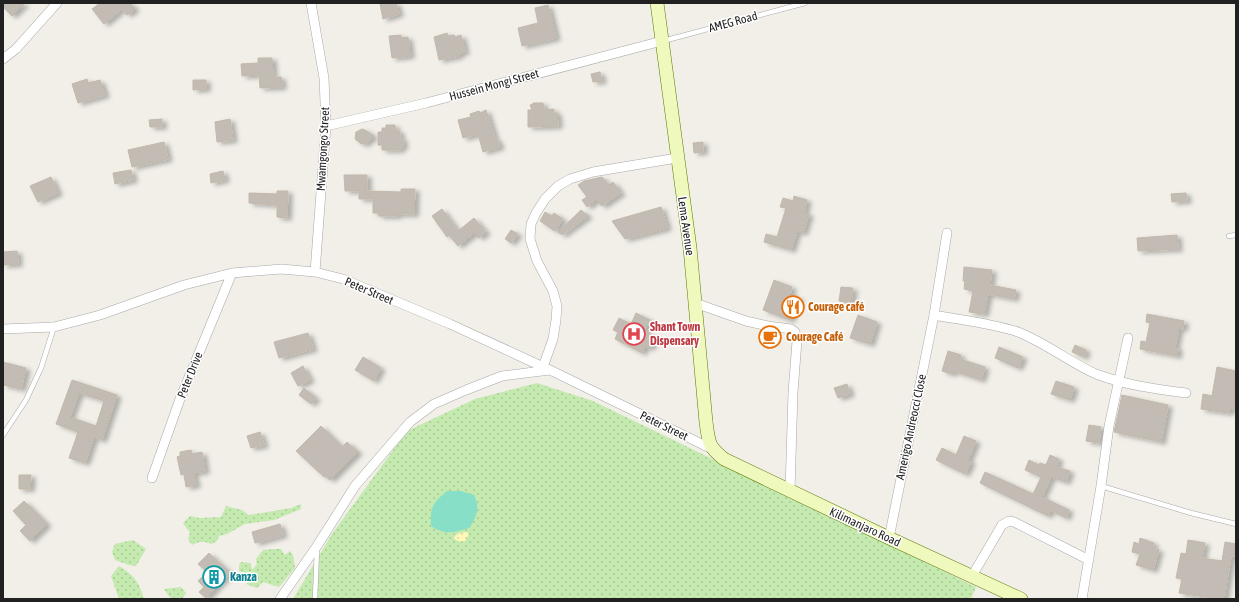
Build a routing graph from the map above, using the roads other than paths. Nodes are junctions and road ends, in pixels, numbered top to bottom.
1 (57, 3) edge
2 (311, 3) edge
3 (658, 3) edge
4 (805, 3) edge
5 (662, 41) junction
6 (3, 59) edge
7 (326, 126) junction
8 (677, 158) junction
9 (947, 233) dead end
10 (1229, 236) dead end
11 (1236, 236) edge
12 (315, 272) junction
13 (232, 273) junction
14 (695, 303) junction
15 (934, 315) junction
16 (54, 327) junction
17 (3, 329) edge
18 (1128, 338) dead end
19 (547, 368) junction
20 (1119, 382) junction
21 (1186, 393) dead end
22 (3, 435) edge
23 (712, 450) junction
24 (152, 478) dead end
25 (1101, 486) junction
26 (790, 491) junction
27 (1236, 524) edge
28 (888, 538) junction
29 (317, 546) junction
30 (1089, 560) junction
31 (972, 576) junction
32 (280, 599) edge
33 (315, 599) edge
34 (1021, 599) edge
35 (1082, 599) edge

1 - 6 street
2 - 7 street, Mwamgongo Street
3 - 5 main road, Lema Avenue
4 - 5 lane, AMEG Road
5 - 7 street, Hussein Mongi Street
5 - 8 main road, Lema Avenue
7 - 12 street, Mwamgongo Street
8 - 14 main road, Lema Avenue
8 - 19 street
9 - 15 street, Amerigo Andreocci Close
10 - 11 lane
12 - 13 street, Peter Street
12 - 19 street, Peter Street
13 - 16 street, Peter Street
13 - 24 street, Peter Drive
14 - 23 main road, Lema Avenue
14 - 26 street
15 - 20 street
15 - 28 street, Amerigo Andreocci Close
16 - 17 street, Peter Street
16 - 22 lane
18 - 20 street
19 - 23 street, Peter Street
19 - 29 street
20 - 21 street
20 - 25 street
23 - 26 main road, Kilimanjaro Road
25 - 27 lane
25 - 30 street
26 - 28 main road, Kilimanjaro Road
28 - 31 main road, Kilimanjaro Road
29 - 32 street
29 - 33 lane
30 - 31 street
30 - 35 street
31 - 34 main road, Kilimanjaro Road

